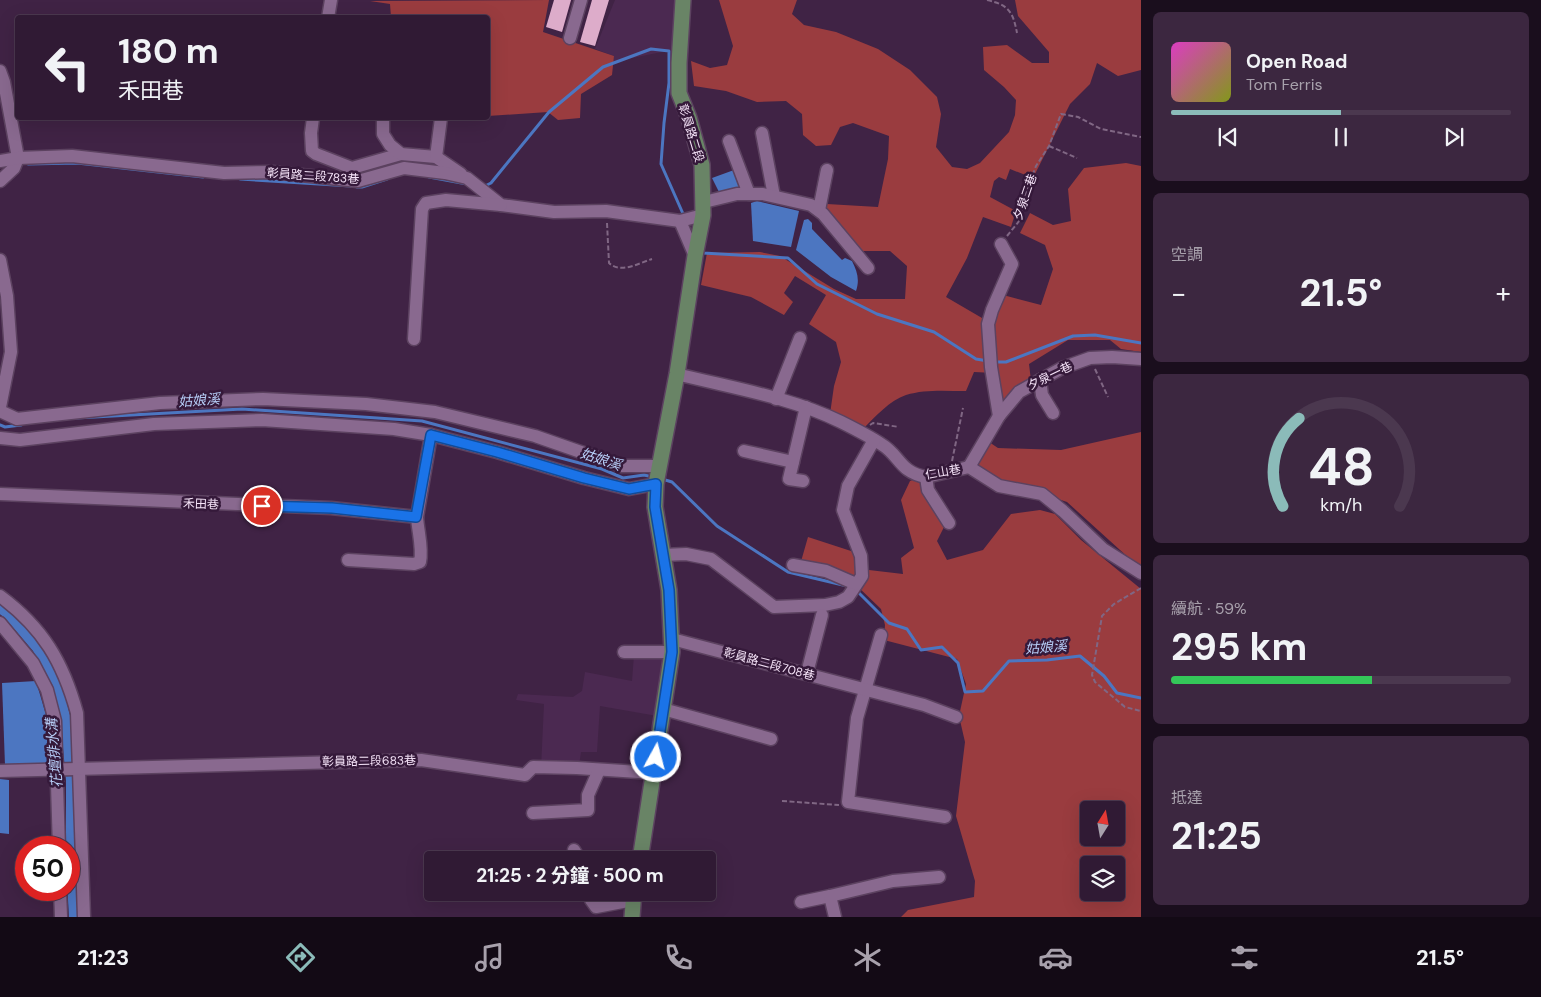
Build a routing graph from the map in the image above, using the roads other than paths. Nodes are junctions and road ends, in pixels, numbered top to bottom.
1 (331, 0) edge
2 (581, 0) edge
3 (684, 0) edge
4 (328, 15) edge
5 (570, 38) dead end
6 (0, 71) edge
7 (313, 120) edge
8 (383, 120) edge
9 (441, 120) edge
10 (762, 133) dead end
11 (729, 141) dead end
12 (401, 154) junction
13 (436, 157) junction
14 (18, 158) junction
15 (0, 161) edge
16 (827, 170) dead end
17 (467, 178) junction
18 (0, 181) edge
19 (749, 194) junction
20 (774, 196) junction
21 (500, 205) junction
22 (704, 209) junction
23 (819, 210) junction
24 (680, 221) junction
25 (1000, 244) road end
26 (697, 246) junction
27 (0, 260) edge
28 (868, 268) dead end
29 (800, 338) dead end
30 (414, 339) dead end
31 (1141, 359) edge
32 (677, 374) junction
33 (1040, 380) junction
34 (263, 399) junction
35 (776, 399) junction
36 (0, 407) edge
37 (806, 407) junction
38 (0, 411) edge
39 (1053, 413) dead end
40 (999, 416) junction
41 (262, 420) junction
42 (431, 435) junction
43 (0, 438) edge
44 (874, 440) junction
45 (744, 451) dead end
46 (793, 462) junction
47 (658, 466) junction
48 (969, 468) junction
49 (926, 477) junction
50 (803, 481) dead end
51 (656, 484) junction
52 (0, 494) edge
53 (416, 517) junction
54 (949, 523) dead end
55 (663, 555) junction
56 (348, 560) dead end
57 (793, 565) dead end
58 (1141, 573) edge
59 (856, 584) junction
60 (0, 596) edge
61 (824, 610) junction
62 (0, 623) edge
63 (882, 635) dead end
64 (672, 645) junction
65 (624, 652) dead end
66 (807, 674) junction
67 (866, 690) junction
68 (663, 709) junction
69 (956, 717) dead end
70 (771, 739) dead end
71 (56, 770) junction
72 (79, 770) junction
73 (599, 770) junction
74 (0, 771) edge
75 (654, 773) junction
76 (533, 813) dead end
77 (945, 817) dead end
78 (59, 836) edge
79 (641, 851) edge
80 (939, 877) dead end
81 (830, 896) junction
82 (61, 901) edge
83 (592, 901) edge
84 (617, 901) edge
85 (634, 901) edge
86 (801, 902) dead end
87 (62, 917) edge
88 (84, 917) edge
89 (632, 917) edge
90 (835, 917) edge

1 - 4 street
2 - 5 street
3 - 22 main road, 彰員路二段
6 - 14 street
7 - 12 street
8 - 12 street
9 - 13 street
10 - 20 street
11 - 19 street
12 - 13 street
13 - 17 street
14 - 15 street, 彰員路二段783巷
14 - 17 street, 彰員路二段783巷
14 - 18 street
16 - 23 street
17 - 21 street, 彰員路二段783巷
19 - 20 street
19 - 22 street
20 - 23 street
21 - 24 street
21 - 30 street
22 - 24 street
22 - 26 main road, 彰員路二段
23 - 28 street
24 - 26 street
25 - 40 street
26 - 32 main road, 彰員路二段
27 - 36 street
29 - 35 street
31 - 33 street, 夕泉一巷
32 - 35 street, 仁山巷
32 - 47 main road, 彰員路二段
33 - 39 street
33 - 40 street, 夕泉一巷
34 - 38 street
34 - 41 street
34 - 47 street
35 - 37 street, 仁山巷
37 - 44 street, 仁山巷
37 - 46 street
40 - 48 street, 夕泉一巷
41 - 42 street
41 - 43 street
42 - 51 street
42 - 53 street
44 - 49 street, 仁山巷
44 - 59 street
45 - 46 street
46 - 50 street
47 - 51 main road, 彰員路二段
48 - 49 street, 仁山巷
48 - 58 street, 仁山巷
49 - 54 street
51 - 55 main road
52 - 53 street, 禾田巷
53 - 56 street
55 - 61 street
55 - 64 main road
57 - 59 street
59 - 61 street
60 - 72 street
61 - 66 street
62 - 71 street
63 - 67 street
64 - 65 street, 彰員路二段708巷
64 - 66 street, 彰員路二段708巷
64 - 68 main road
66 - 67 street, 彰員路二段708巷
67 - 69 street, 彰員路二段708巷
67 - 77 street
68 - 70 street
68 - 75 main road
71 - 72 street
71 - 74 street
71 - 78 street
72 - 73 street, 彰員路二段683巷
72 - 88 street
73 - 75 street, 彰員路二段683巷
73 - 76 street
75 - 79 main road
80 - 81 street
81 - 86 street
81 - 90 street
82 - 87 street
83 - 84 street
85 - 89 main road

